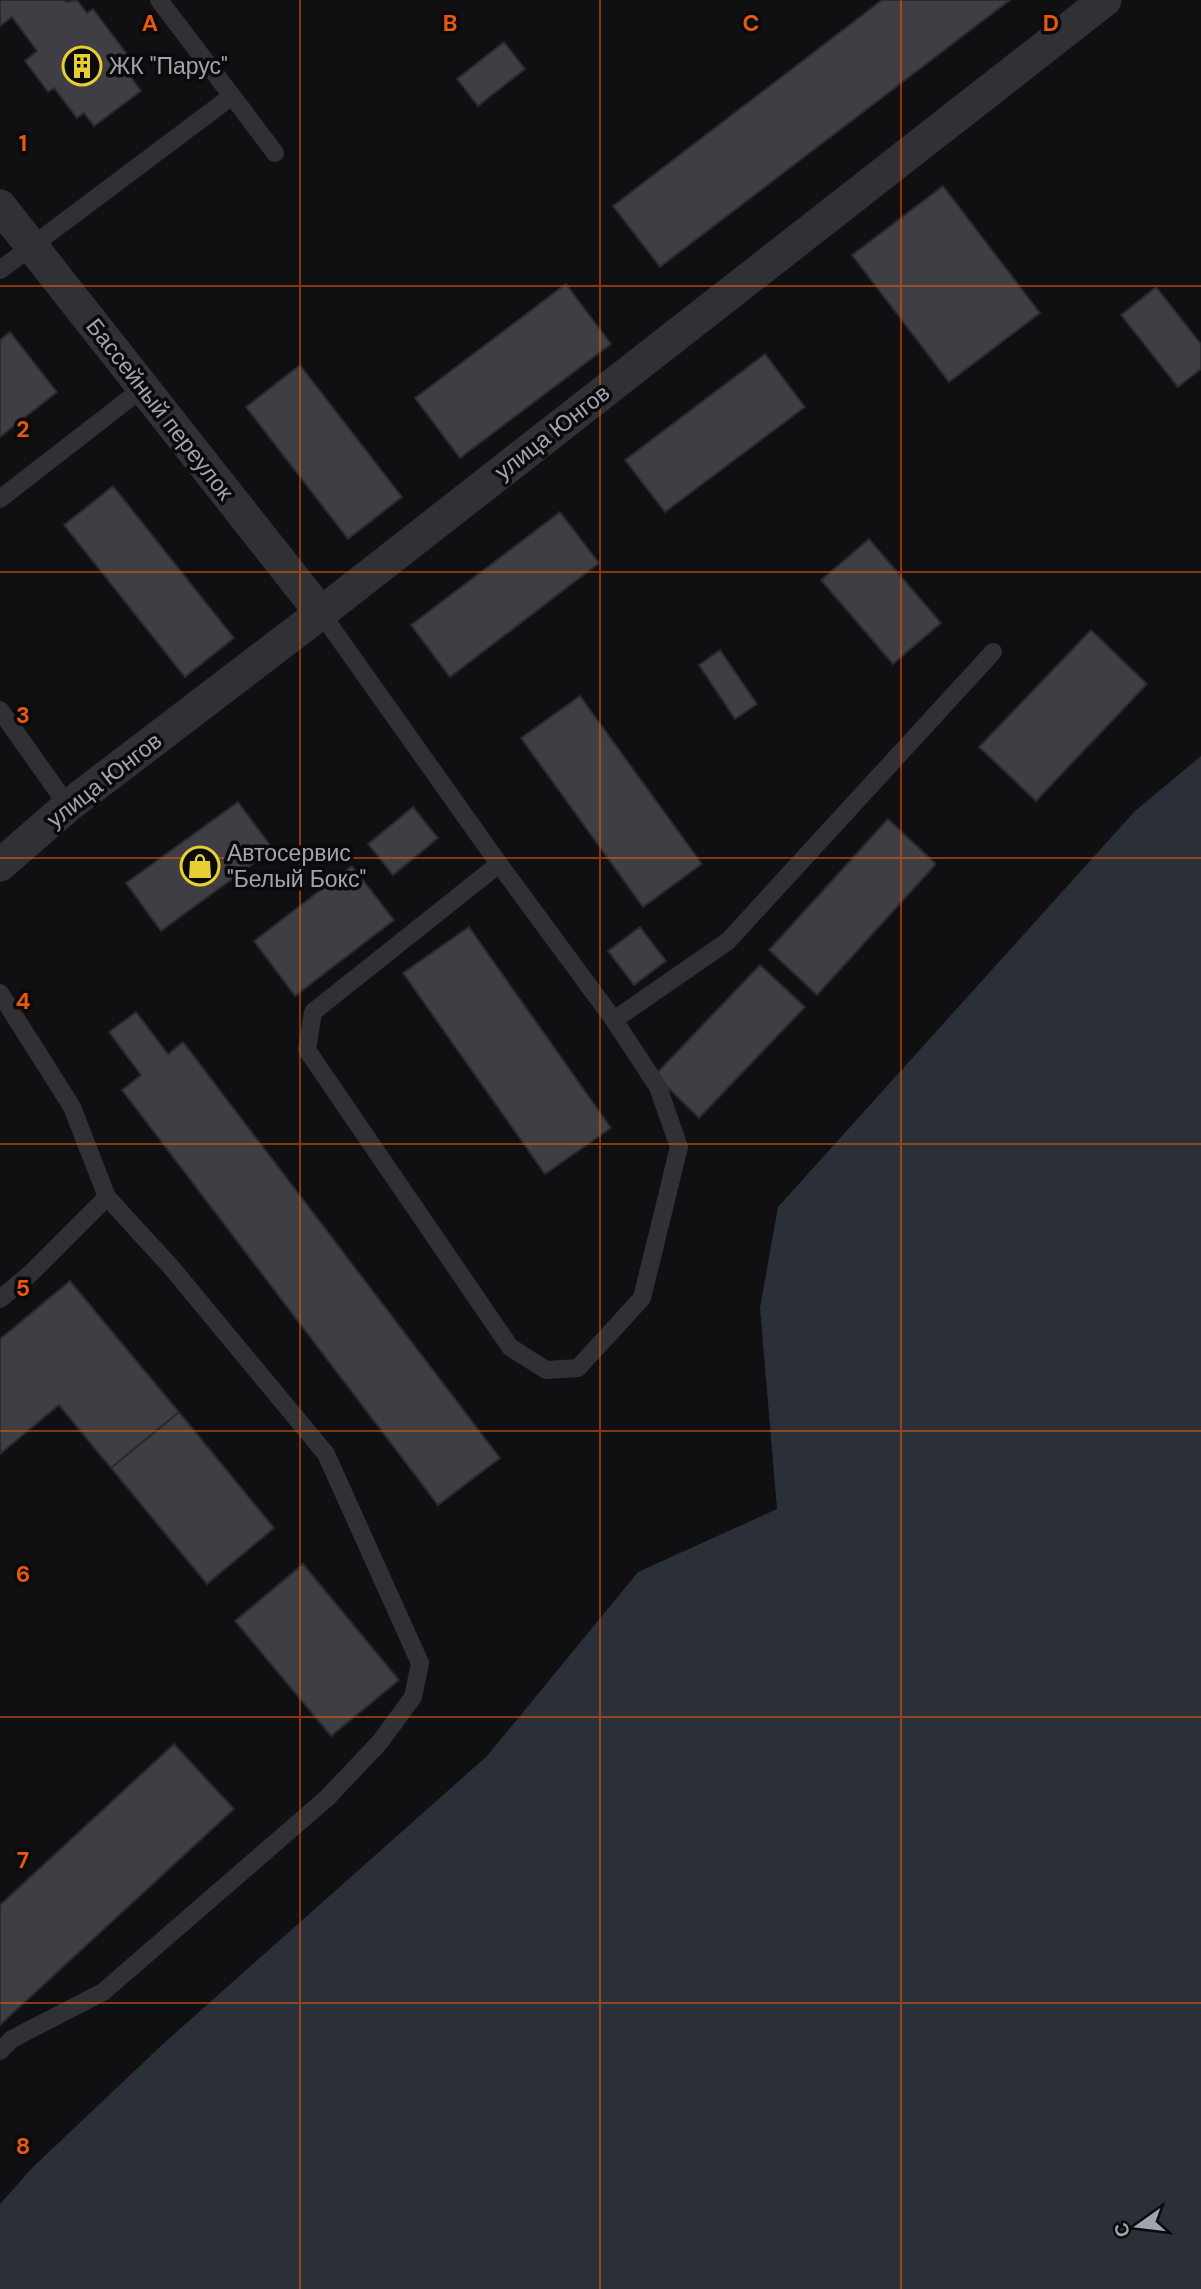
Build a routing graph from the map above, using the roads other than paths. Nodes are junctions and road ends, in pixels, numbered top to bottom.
1 (159, 0) edge
2 (1105, 0) edge
3 (232, 96) junction
4 (275, 153) dead end
5 (0, 206) edge
6 (32, 246) junction
7 (0, 270) edge
8 (143, 388) junction
9 (0, 499) edge
10 (321, 613) junction
11 (993, 652) dead end
12 (0, 709) edge
13 (68, 806) junction
14 (499, 864) junction
15 (0, 865) edge
16 (0, 993) edge
17 (614, 1020) junction
18 (107, 1197) junction
19 (0, 1299) edge
20 (0, 2051) edge

1 - 3 lane
2 - 10 street, улица Юнгов
3 - 4 lane
3 - 6 lane
5 - 6 street, Бассейный переулок
6 - 7 lane
6 - 8 street, Бассейный переулок
8 - 9 lane
8 - 10 street, Бассейный переулок
10 - 13 street, улица Юнгов
10 - 14 lane
11 - 17 lane
12 - 13 lane
13 - 15 street, улица Юнгов
14 - 17 lane
14 - 17 lane
16 - 18 lane
18 - 19 lane
18 - 20 lane

